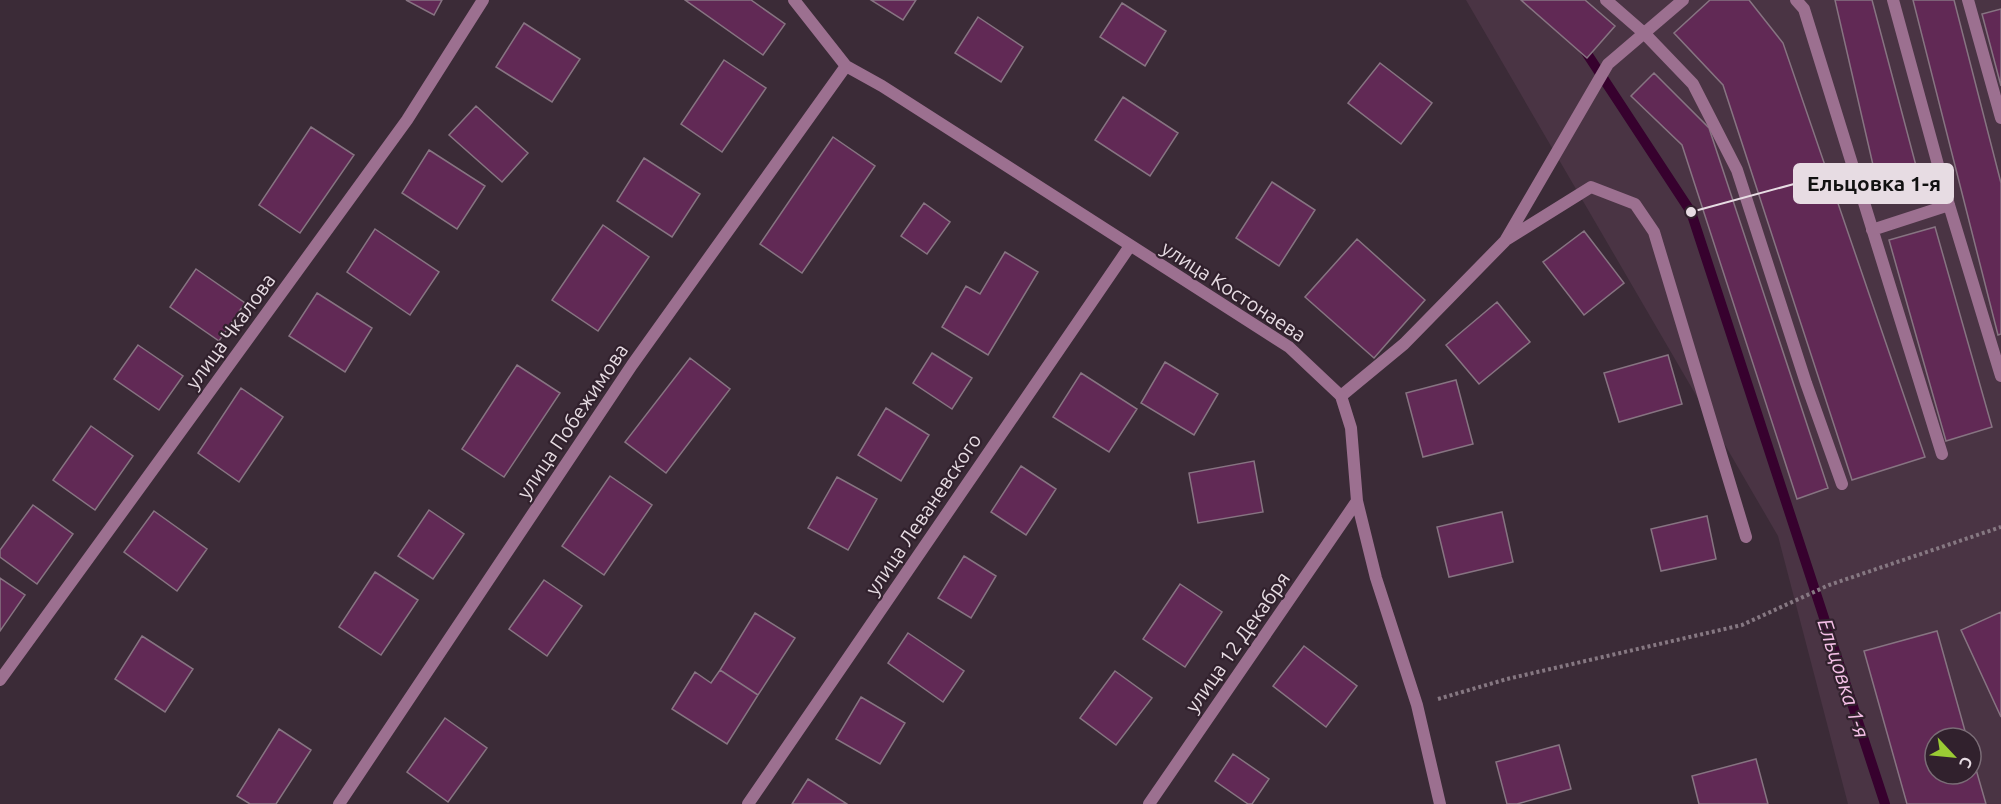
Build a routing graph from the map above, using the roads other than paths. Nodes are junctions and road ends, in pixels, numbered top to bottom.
1 (483, 0) edge
2 (794, 0) edge
3 (1606, 0) edge
4 (1683, 0) edge
5 (1796, 0) edge
6 (1893, 0) edge
7 (1968, 0) edge
8 (1645, 33) junction
9 (846, 66) junction
10 (2001, 118) edge
11 (1949, 205) junction
12 (1872, 230) junction
13 (1505, 241) junction
14 (1130, 246) junction
15 (2001, 376) edge
16 (1341, 396) junction
17 (1942, 454) dead end
18 (1842, 484) dead end
19 (1358, 501) junction
20 (1746, 537) dead end
21 (0, 680) edge
22 (339, 804) edge
23 (748, 804) edge
24 (1149, 804) edge
25 (1440, 804) edge

1 - 21 street, улица Чкалова
2 - 9 street, улица Костонаева
3 - 8 street
4 - 8 street
5 - 12 street
6 - 11 street
7 - 10 street
8 - 13 street
8 - 18 street
9 - 14 street, улица Костонаева
9 - 22 street, улица Побежимова
11 - 12 street
11 - 15 street
12 - 17 street
13 - 16 street
13 - 20 street
14 - 16 street, улица Костонаева
14 - 23 street, улица Леваневского
16 - 19 street, улица Костонаева
19 - 24 street, улица 12 Декабря
19 - 25 street, улица Костонаева

